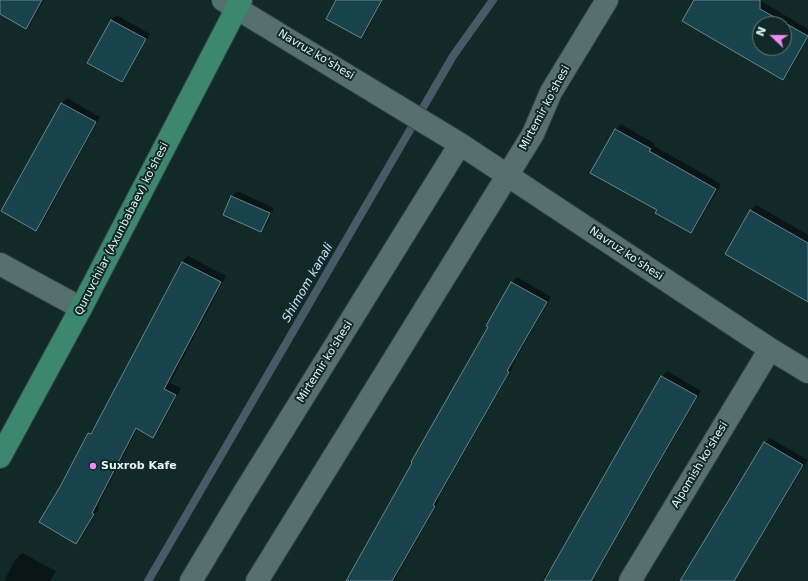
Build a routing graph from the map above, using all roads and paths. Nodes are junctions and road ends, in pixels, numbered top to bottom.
1 (606, 0) edge
2 (234, 2) edge
3 (453, 139) junction
4 (508, 175) junction
5 (0, 264) edge
6 (82, 308) junction
7 (770, 349) junction
8 (808, 372) edge
9 (0, 457) edge
10 (191, 581) edge
11 (257, 581) edge
12 (630, 581) edge

1 - 4 street, Mirtemir ko'shesi
2 - 3 street, Navruz ko'shesi
2 - 6 main road, Quruvchilar (Axunbabaev) ko'shesi
3 - 4 street, Navruz ko'shesi
3 - 10 street, Mirtemir ko'shesi
4 - 7 street, Navruz ko'shesi
4 - 11 street, Mirtemir ko'shesi
5 - 6 street
6 - 9 main road, Quruvchilar (Axunbabaev) ko'shesi
7 - 8 street, Navruz ko'shesi
7 - 12 street, Alpomish ko'shesi

